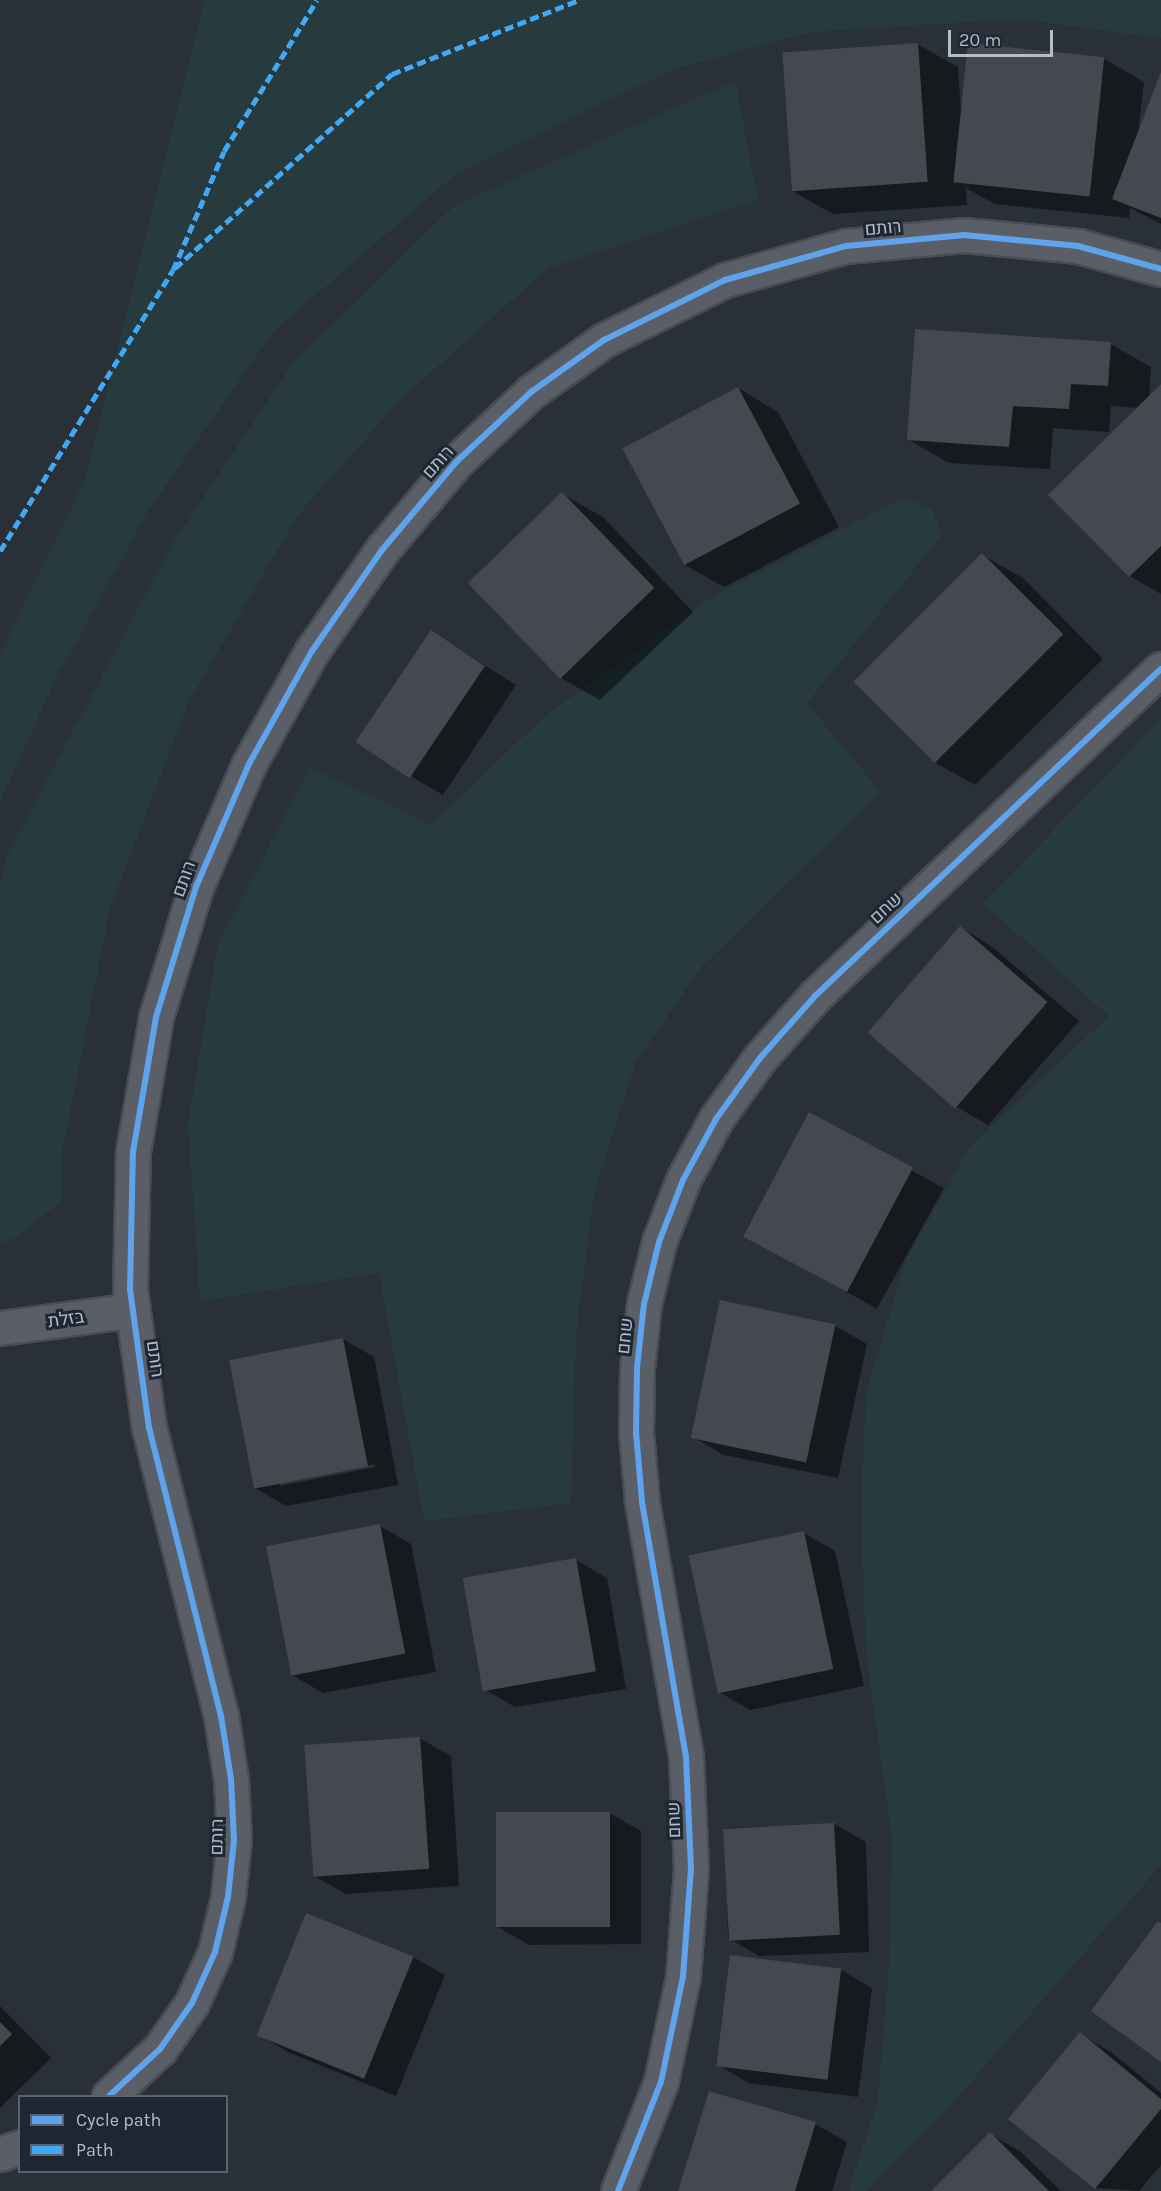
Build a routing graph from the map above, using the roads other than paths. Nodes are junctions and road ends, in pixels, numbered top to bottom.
1 (1161, 268) edge
2 (1161, 669) edge
3 (133, 1310) junction
4 (0, 1328) edge
5 (111, 2095) edge
6 (18, 2148) edge
7 (0, 2154) edge
8 (618, 2191) edge

1 - 3 street, רותם
2 - 8 street, שחם
3 - 4 street, בזלת
3 - 5 street, רותם
6 - 7 street

